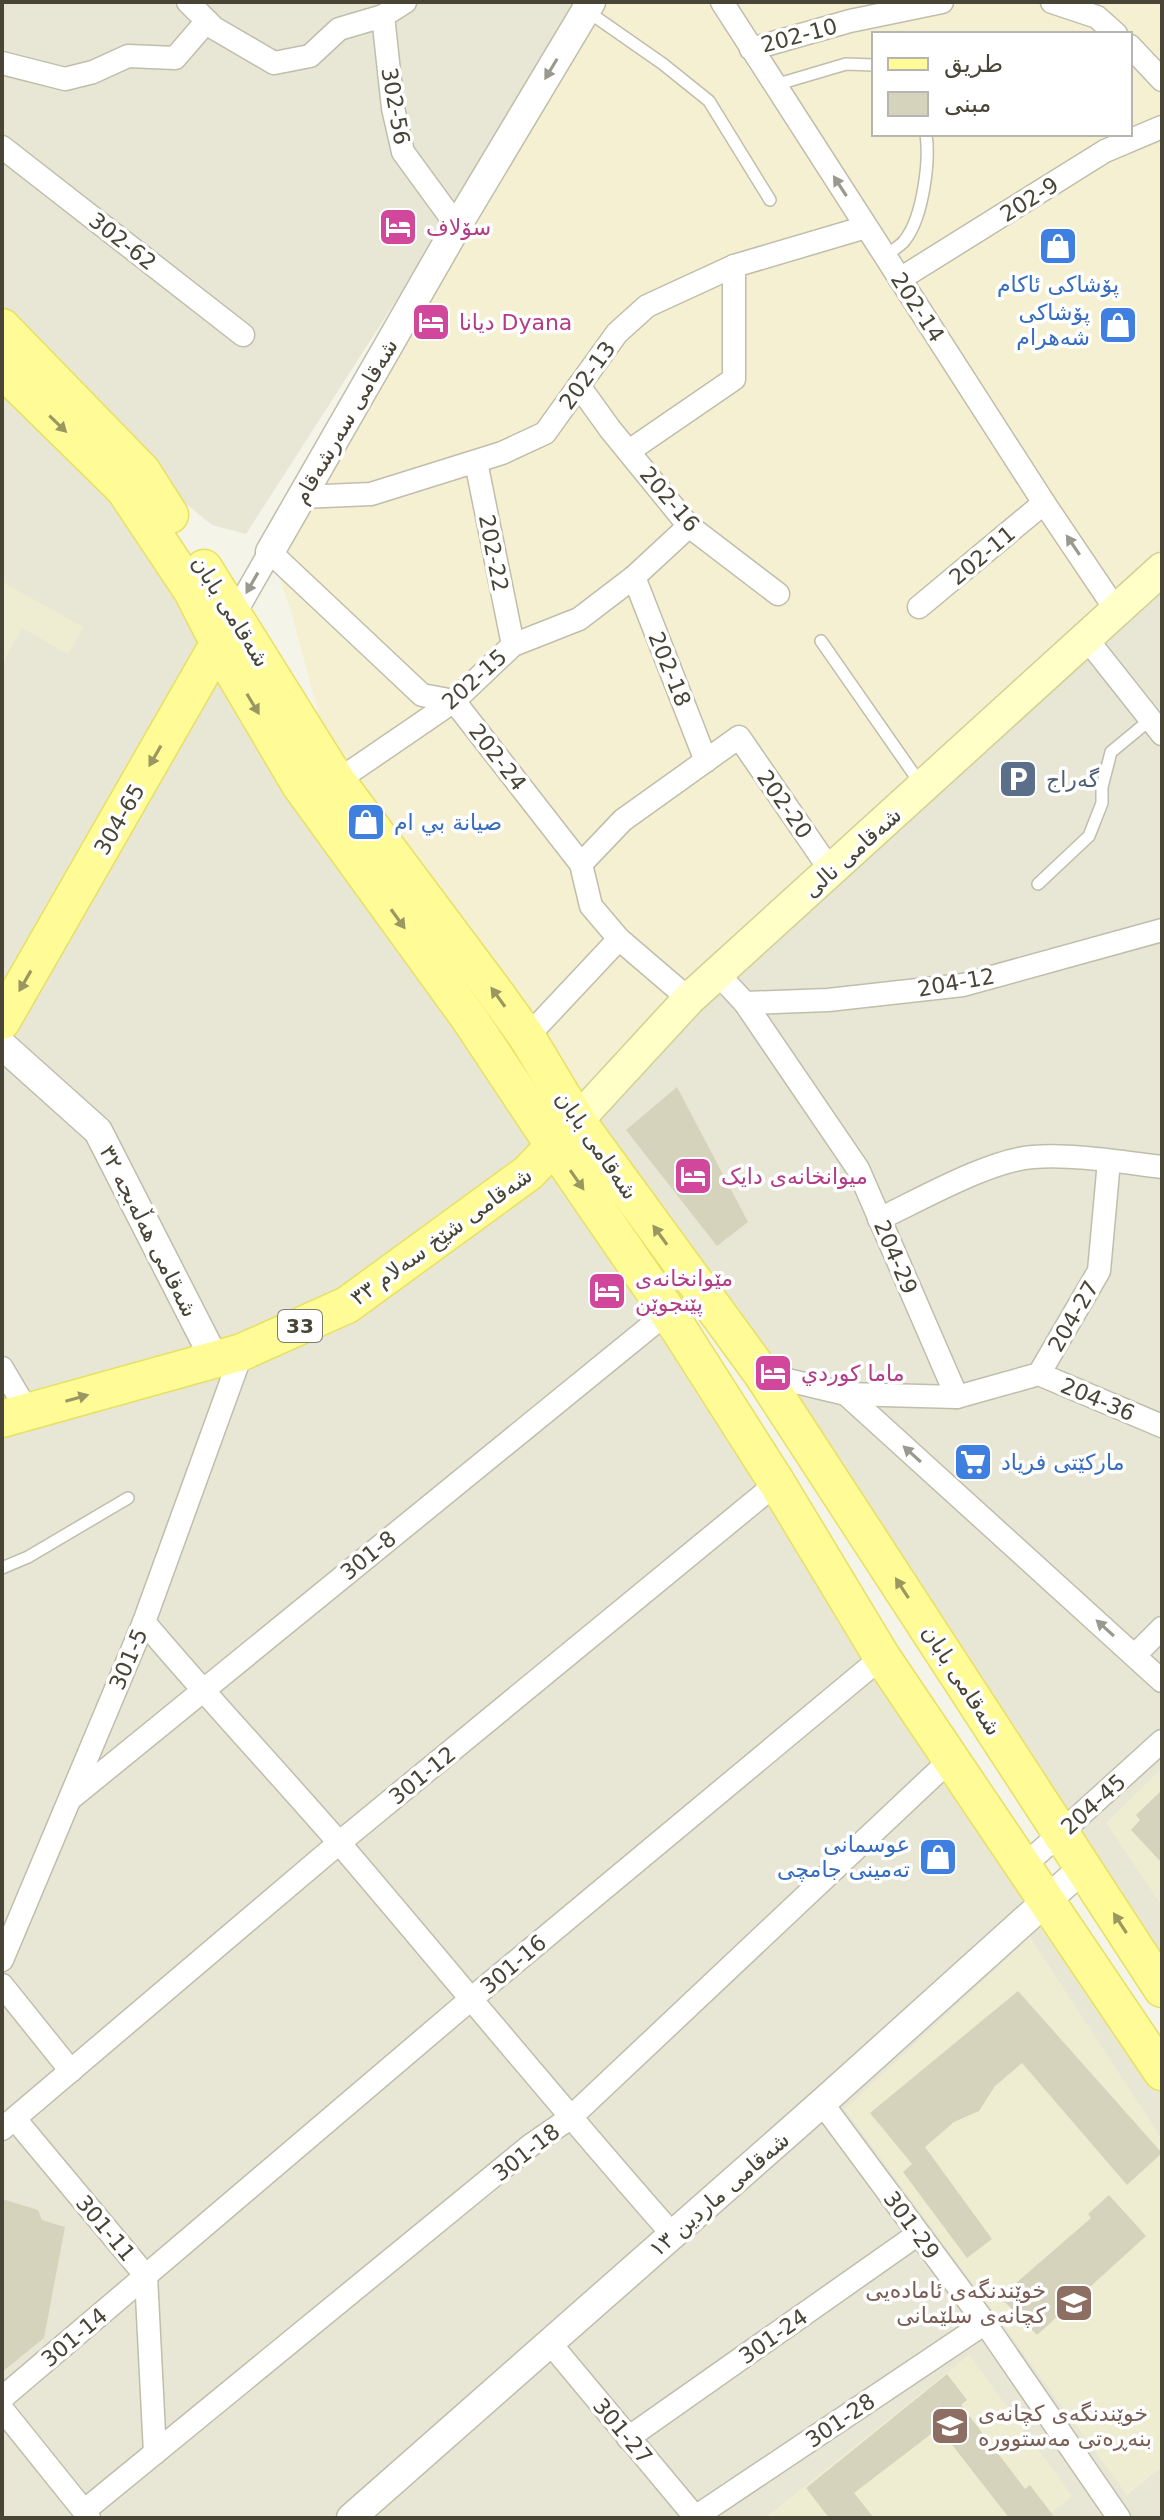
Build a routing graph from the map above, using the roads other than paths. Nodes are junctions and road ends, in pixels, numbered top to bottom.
1 (188, 2) edge
2 (405, 2) edge
3 (722, 2) edge
4 (942, 2) edge
5 (1052, 2) edge
6 (589, 6) edge
7 (383, 16) junction
8 (207, 21) junction
9 (1114, 32) edge
10 (1132, 48) edge
11 (751, 49) junction
12 (2, 63) edge
13 (872, 65) edge
14 (1162, 80) edge
15 (775, 85) junction
16 (1162, 127) edge
17 (926, 136) edge
18 (2, 147) edge
19 (770, 200) dead end
20 (457, 226) junction
21 (866, 227) junction
22 (885, 256) junction
23 (734, 266) junction
24 (900, 279) junction
25 (2, 327) edge
26 (243, 335) dead end
27 (2, 369) edge
28 (579, 386) junction
29 (629, 451) junction
30 (476, 462) junction
31 (301, 497) junction
32 (1044, 503) junction
33 (689, 526) junction
34 (270, 552) junction
35 (1162, 569) edge
36 (634, 577) junction
37 (778, 594) dead end
38 (919, 607) dead end
39 (1116, 610) junction
40 (227, 629) junction
41 (1086, 638) junction
42 (821, 641) dead end
43 (513, 645) junction
44 (454, 701) junction
45 (1156, 727) edge
46 (706, 761) junction
47 (337, 781) junction
48 (923, 787) junction
49 (581, 864) junction
50 (831, 871) junction
51 (1038, 884) dead end
52 (1162, 930) edge
53 (619, 939) junction
54 (718, 974) junction
55 (689, 999) junction
56 (745, 1003) junction
57 (2, 1021) edge
58 (527, 1037) junction
59 (2, 1045) edge
60 (566, 1134) junction
61 (1109, 1161) junction
62 (1162, 1167) edge
63 (879, 1219) junction
64 (668, 1312) junction
65 (228, 1356) junction
66 (2, 1368) edge
67 (762, 1374) junction
68 (1039, 1374) junction
69 (846, 1394) junction
70 (957, 1397) junction
71 (15, 1416) edge
72 (1162, 1426) edge
73 (777, 1483) junction
74 (128, 1498) dead end
75 (2, 1568) edge
76 (144, 1622) junction
77 (1162, 1628) edge
78 (1135, 1655) junction
79 (882, 1657) junction
80 (1162, 1681) edge
81 (202, 1691) junction
82 (1162, 1741) edge
83 (950, 1760) junction
84 (70, 1799) junction
85 (1062, 1833) junction
86 (339, 1843) junction
87 (1024, 1866) junction
88 (1084, 1867) junction
89 (1047, 1900) junction
90 (2, 1960) edge
91 (2, 1985) edge
92 (1162, 1989) edge
93 (471, 1999) junction
94 (71, 2071) junction
95 (1162, 2072) edge
96 (822, 2103) junction
97 (570, 2118) junction
98 (8, 2124) edge
99 (918, 2234) junction
100 (673, 2235) junction
101 (146, 2276) junction
102 (985, 2323) junction
103 (550, 2343) junction
104 (2, 2398) edge
105 (2, 2409) edge
106 (628, 2438) junction
107 (155, 2453) junction
108 (87, 2514) edge
109 (1109, 2514) edge
110 (351, 2518) edge
111 (695, 2518) edge

1 - 8 street
2 - 7 street
3 - 11 street, 202-14
4 - 11 street, 202-10
5 - 9 street
6 - 19 lane
6 -> 20 street, شەقامی سەرشەقام
7 - 8 street
7 - 20 street, 302-56
8 - 12 street
10 - 14 street
11 - 15 street, 202-14
13 - 15 lane
21 -> 15 street, 202-14
16 - 24 street, 202-9
17 - 22 lane
18 - 26 street, 302-62
20 - 31 street, شەقامی سەرشەقام
21 - 22 street, 202-14
21 - 23 street, 202-13
22 - 24 street, 202-14
23 - 28 street, 202-13
23 - 29 street
24 - 32 street, 202-14
25 - 40 main road, شەقامی بابان
27 -> 40 main road
28 - 29 street, 202-16
28 - 30 street, 202-13
29 - 33 street, 202-16
30 - 31 street, 202-13
30 - 43 street, 202-22
31 - 34 street, شەقامی سەرشەقام
32 - 38 street, 202-11
39 -> 32 street, 202-14
33 - 36 street, 202-15
33 - 37 street, 202-16
34 -> 40 street
34 - 44 street, 202-24
35 - 39 main road, شەقامی نالی
36 - 43 street, 202-15
36 - 46 street, 202-18
39 - 41 main road, شەقامی نالی
40 - 47 main road, شەقامی بابان
40 -> 57 main road, 304-65
40 -> 60 main road
41 - 45 street
41 - 48 main road, شەقامی نالی
42 - 48 lane
43 - 44 street, 202-15
44 - 47 street, 202-15
44 - 49 street, 202-24
45 - 51 lane
46 - 49 street
46 - 50 street, 202-20
58 -> 47 main road, شەقامی بابان
48 - 50 main road, شەقامی نالی
49 - 53 street, 202-24
50 - 54 main road, شەقامی نالی
52 - 56 street, 204-12
53 - 55 street, 202-24
53 - 58 street
54 - 55 main road, شەقامی نالی
54 - 56 street, 204-29
55 - 60 main road, شەقامی نالی
56 - 63 street, 204-29
58 - 60 main road, شەقامی بابان
59 - 65 street, شەقامی هەڵەبجە ٣٢
60 -> 64 main road
60 - 65 main road, شەقامی شێخ سەلام ٣٣ / 33
67 -> 60 main road, شەقامی بابان
61 - 62 street
61 - 63 street
61 - 68 street, 204-27
63 - 70 street, 204-29
64 - 73 main road
64 - 81 street, 301-8
71 -> 65 main road, شەقامی شێخ سەلام ٣٣ / 33
65 - 76 street, 301-5
66 - 71 street
67 - 69 street, 204-36
85 -> 67 main road, شەقامی بابان
68 - 70 street, 204-36
68 - 72 street, 204-36
69 - 70 street, 204-36
78 -> 69 street
73 - 79 main road
73 - 86 street, 301-12
74 - 75 lane
76 - 81 street
76 - 84 street, 301-5
77 - 78 street
78 - 80 street
79 - 83 main road
79 - 93 street, 301-16
81 - 84 street, 301-8
81 - 86 street
82 - 85 street, 204-45
83 - 87 main road
83 - 97 street, 301-18
84 - 90 street, 301-5
85 - 87 street, 204-45
85 - 88 main road, شەقامی بابان
86 - 93 street
86 - 94 street, 301-12
87 - 89 main road
88 - 89 street, شەقامی ماردین ١٣
92 -> 88 main road, شەقامی بابان
89 - 95 main road
89 - 96 street, شەقامی ماردین ١٣
91 - 94 street
93 - 97 street
93 - 101 street, 301-16
94 - 98 street, 301-12
96 - 99 street, 301-29
96 - 100 street, شەقامی ماردین ١٣
97 - 100 street
97 - 107 street, 301-18
98 - 101 street, 301-11
99 - 102 street, 301-29
99 - 106 street, 301-24
100 - 103 street, شەقامی ماردین ١٣
101 - 104 street, 301-14
101 - 107 street, 301-11
102 - 109 street, 301-29
102 - 111 street, 301-28
103 - 106 street, 301-27
103 - 110 street, شەقامی ماردین ١٣
105 - 108 street
106 - 111 street, 301-27
107 - 108 street, 301-18

